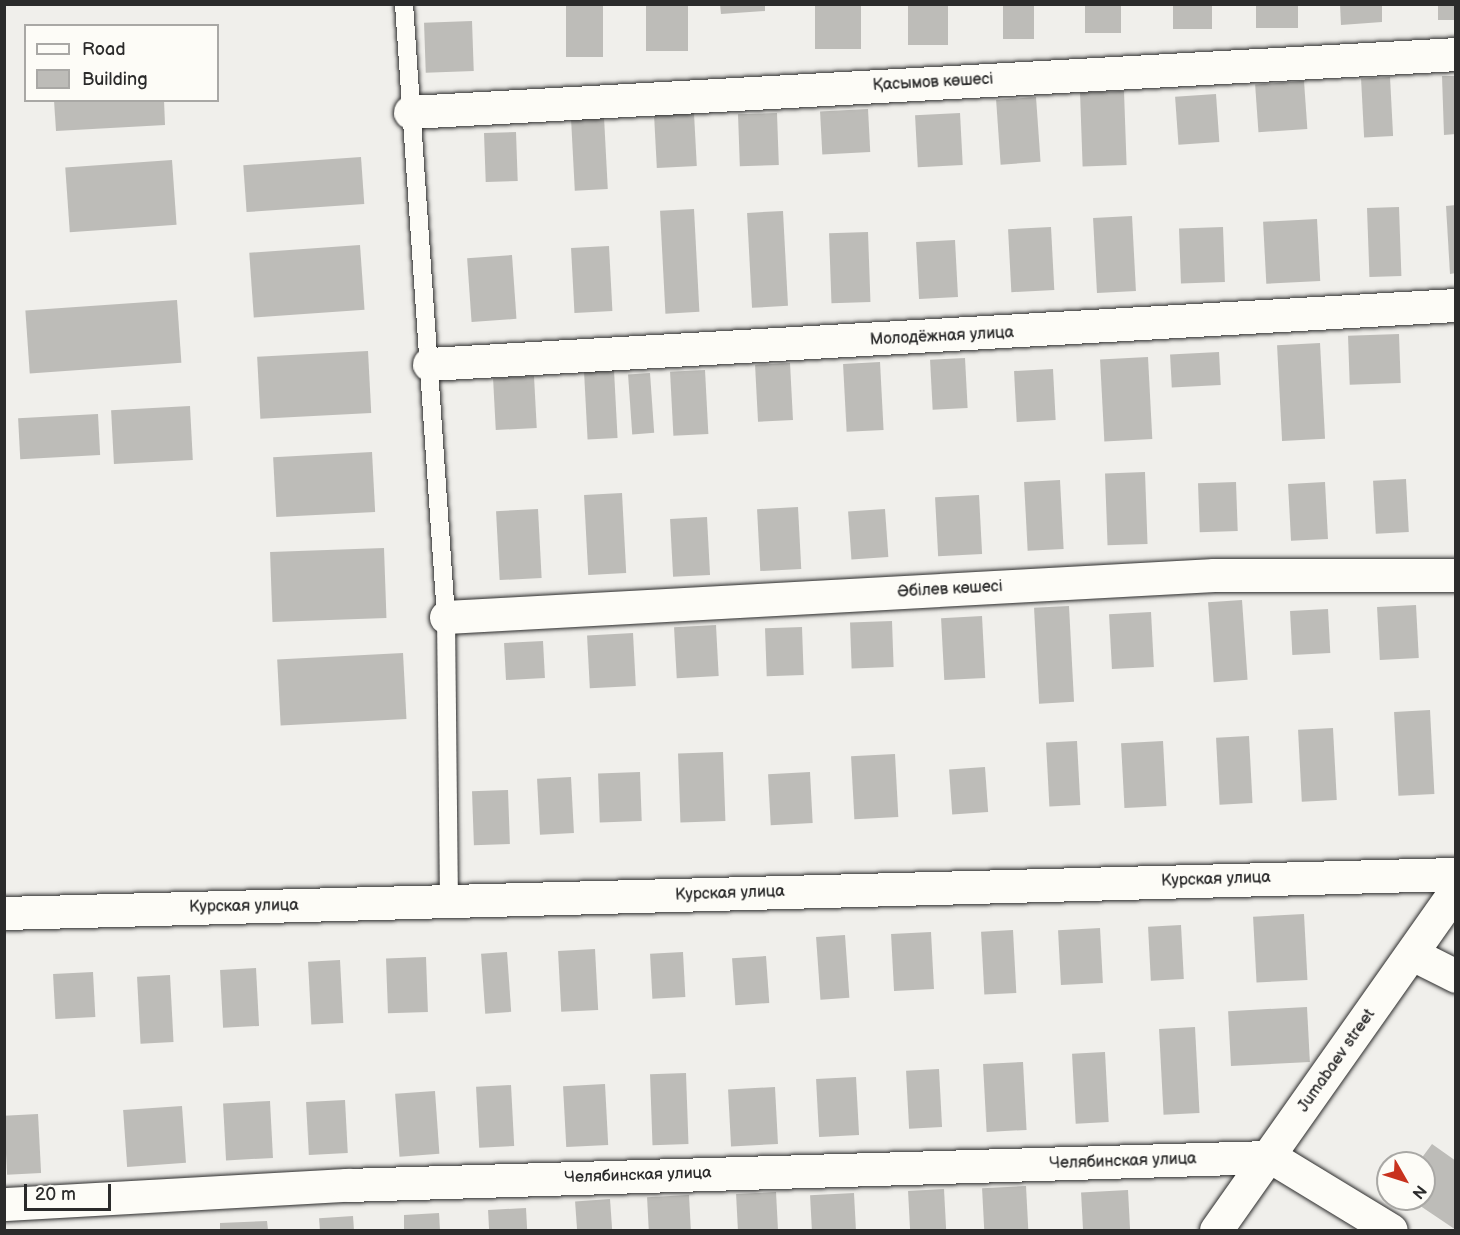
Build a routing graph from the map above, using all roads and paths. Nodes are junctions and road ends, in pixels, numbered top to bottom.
1 (404, 4) edge
2 (1455, 54) edge
3 (410, 112) junction
4 (1455, 304) edge
5 (429, 364) junction
6 (1455, 575) edge
7 (446, 616) junction
8 (1455, 874) edge
9 (1455, 890) edge
10 (449, 902) junction
11 (4, 913) edge
12 (1412, 954) junction
13 (1455, 976) edge
14 (1271, 1157) junction
15 (4, 1204) edge
16 (1216, 1230) edge
17 (1391, 1230) edge

1 - 3 lane
2 - 3 street, Қасымов көшесі
3 - 5 lane
4 - 5 street, Молодёжная улица
5 - 7 lane
6 - 7 street, Әбілев көшесі
7 - 10 lane
8 - 10 street, Курская улица
9 - 12 street, Jumabaev street
10 - 11 street, Курская улица
12 - 13 street
12 - 14 street, Jumabaev street
14 - 15 street, Челябинская улица
14 - 16 street, Jumabaev street
14 - 17 street

